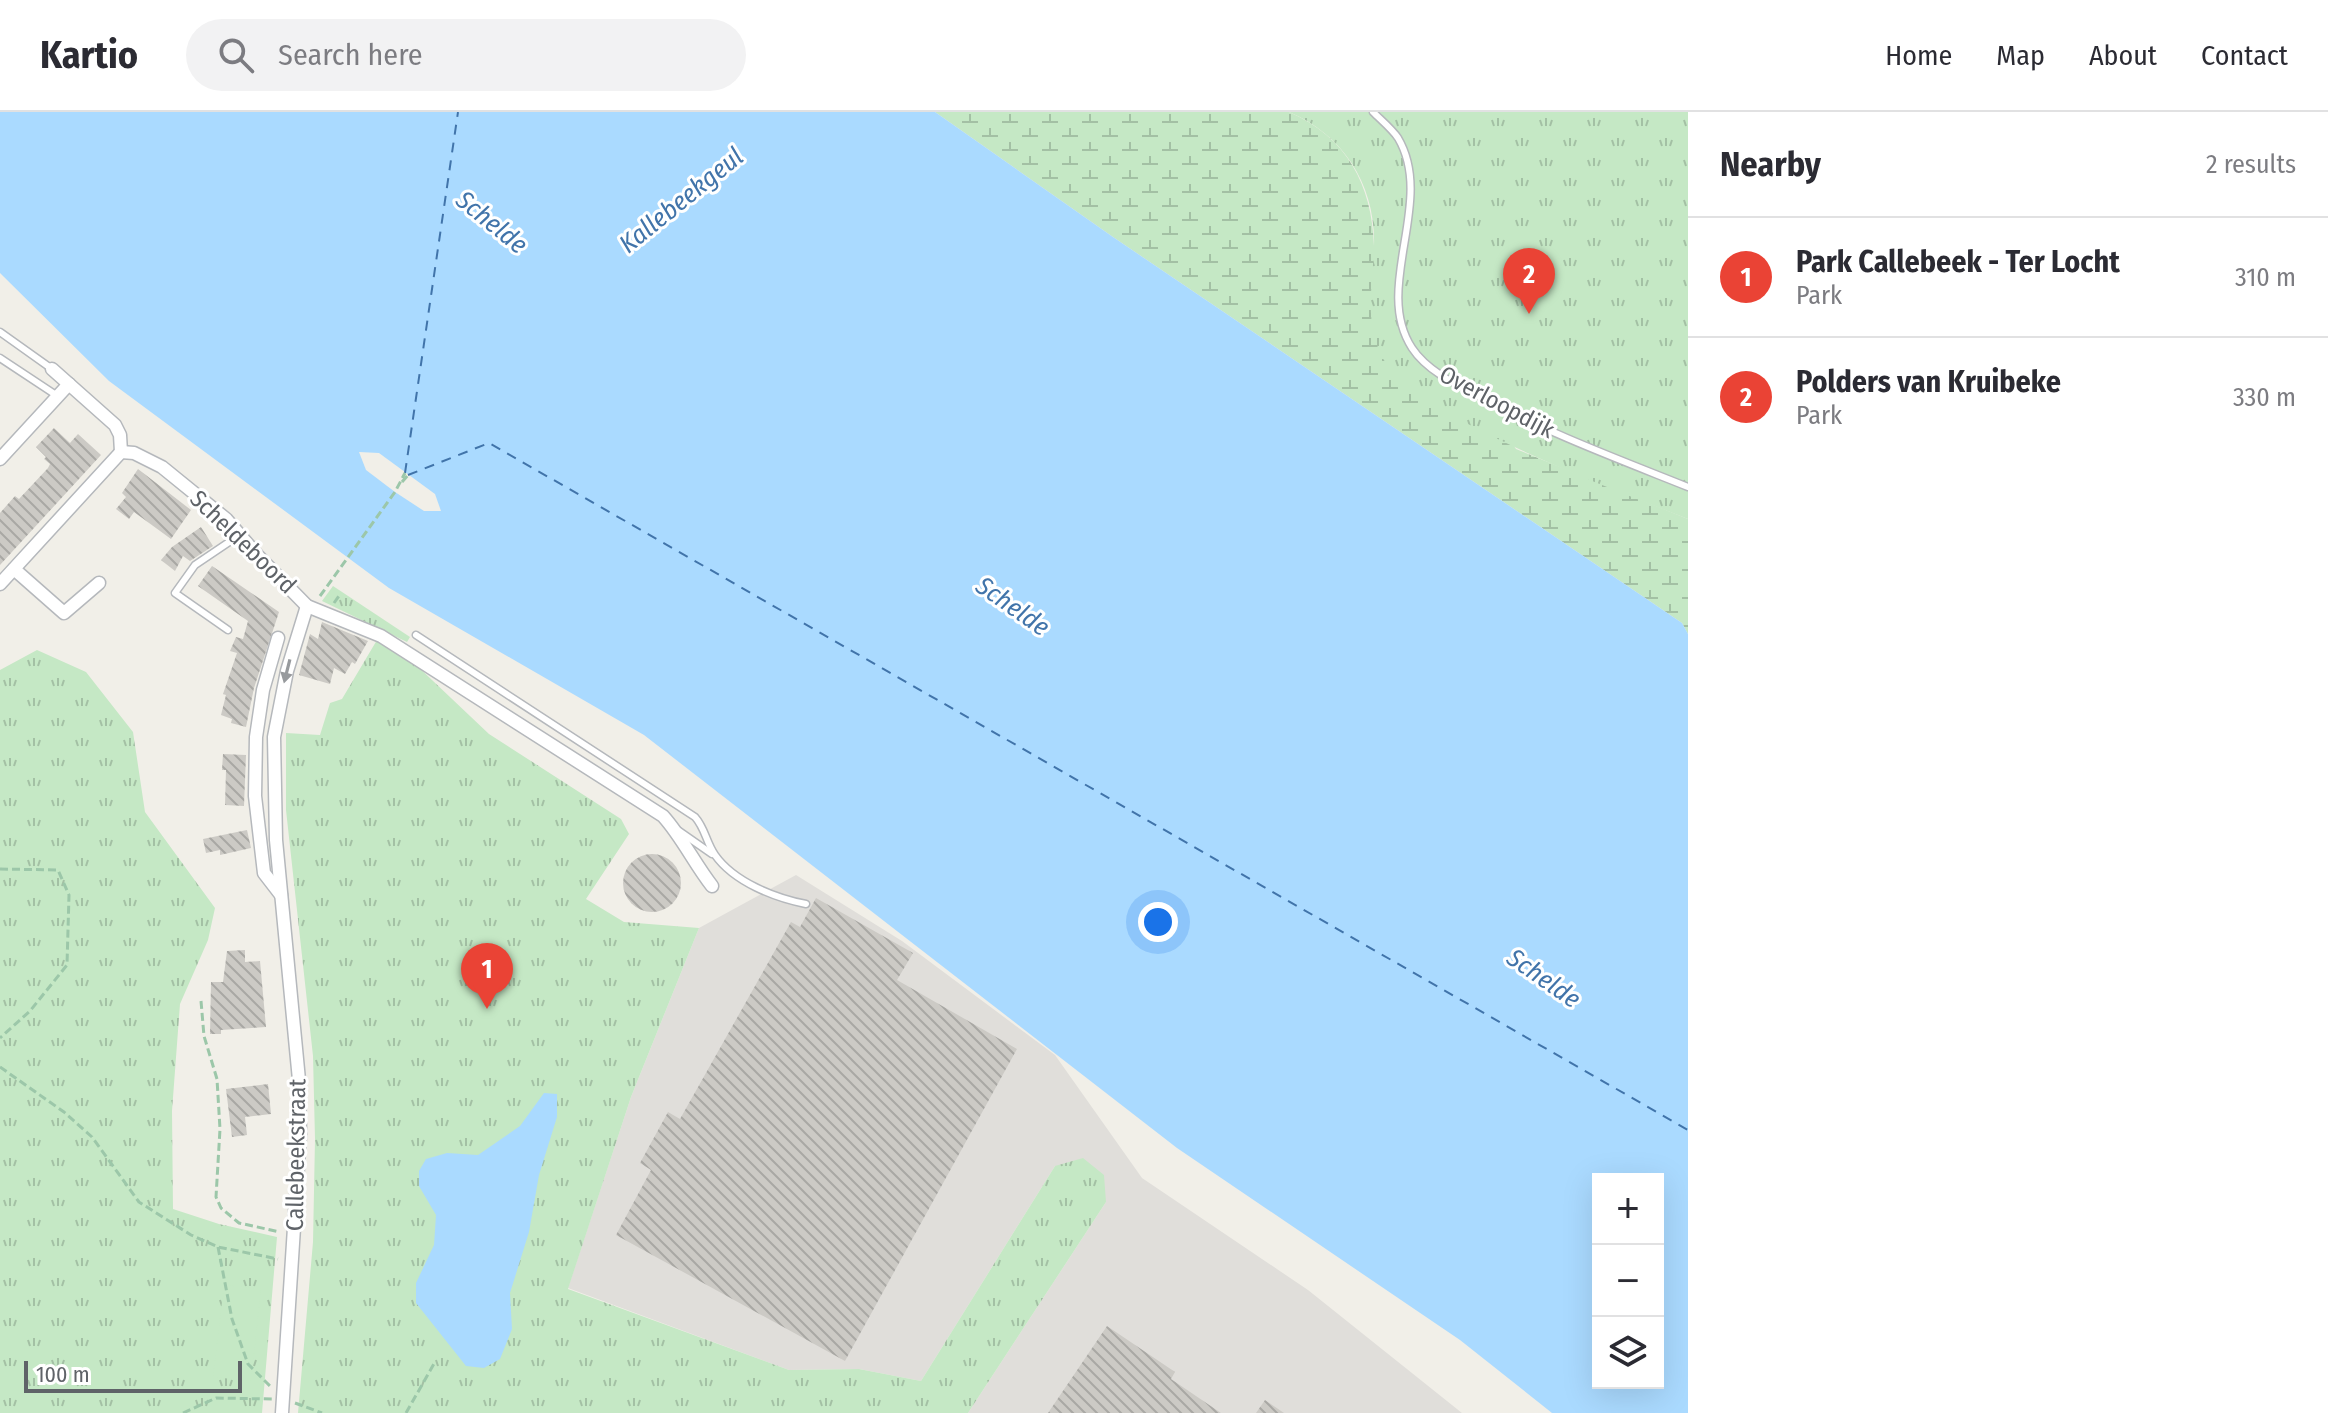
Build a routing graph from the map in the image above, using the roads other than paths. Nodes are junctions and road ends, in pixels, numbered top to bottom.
1 (1373, 112) edge
2 (0, 332) edge
3 (0, 358) edge
4 (52, 369) joint
5 (69, 384) junction
6 (59, 397) junction
7 (121, 452) junction
8 (0, 459) edge
9 (1688, 487) edge
10 (241, 534) junction
11 (14, 569) junction
12 (99, 583) dead end
13 (0, 584) edge
14 (307, 606) junction
15 (228, 630) dead end
16 (416, 635) dead end
17 (278, 638) dead end
18 (675, 830) junction
19 (716, 857) junction
20 (712, 886) dead end
21 (283, 898) junction
22 (806, 904) dead end
23 (282, 1413) edge

1 - 9 lane, Overloopdijk
2 - 4 lane
3 - 6 lane
4 - 5 street
5 - 6 street
5 - 7 street
6 - 8 street
7 - 10 street, Scheldeboord
7 - 11 street
10 - 14 street, Scheldeboord
10 - 15 lane
11 - 12 street
11 - 13 street
14 - 18 street
14 -> 21 street, Callebeekstraat
16 - 19 lane
17 - 21 street, Callebeekstraat
18 - 19 lane
18 - 20 street
19 - 22 lane
21 - 23 street, Callebeekstraat

